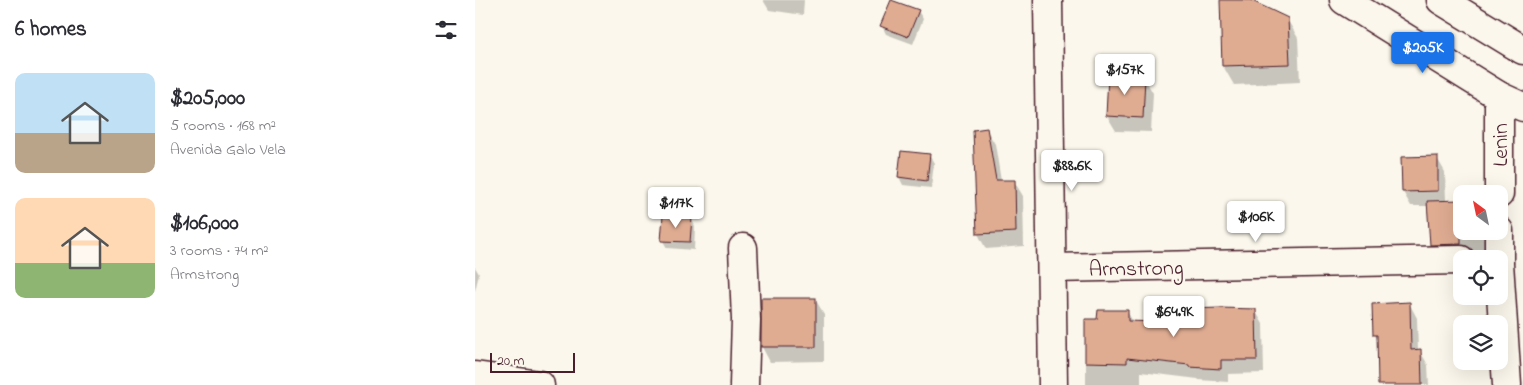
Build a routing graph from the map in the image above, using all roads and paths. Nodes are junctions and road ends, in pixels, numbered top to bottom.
1 (1048, 0) edge
2 (1344, 0) edge
3 (1441, 0) edge
4 (1523, 50) edge
5 (1499, 96) junction
6 (1523, 107) edge
7 (1499, 185) edge
8 (743, 248) dead end
9 (1453, 260) edge
10 (1052, 268) junction
11 (1502, 305) edge
12 (475, 376) edge
13 (540, 385) edge
14 (744, 385) edge
15 (1053, 385) edge
16 (1507, 385) edge

1 - 10 street
2 - 5 street
3 - 4 street
5 - 6 street
5 - 7 street, Lenin
8 - 14 street
9 - 10 street, Armstrong
10 - 15 street
11 - 16 street
12 - 13 street

